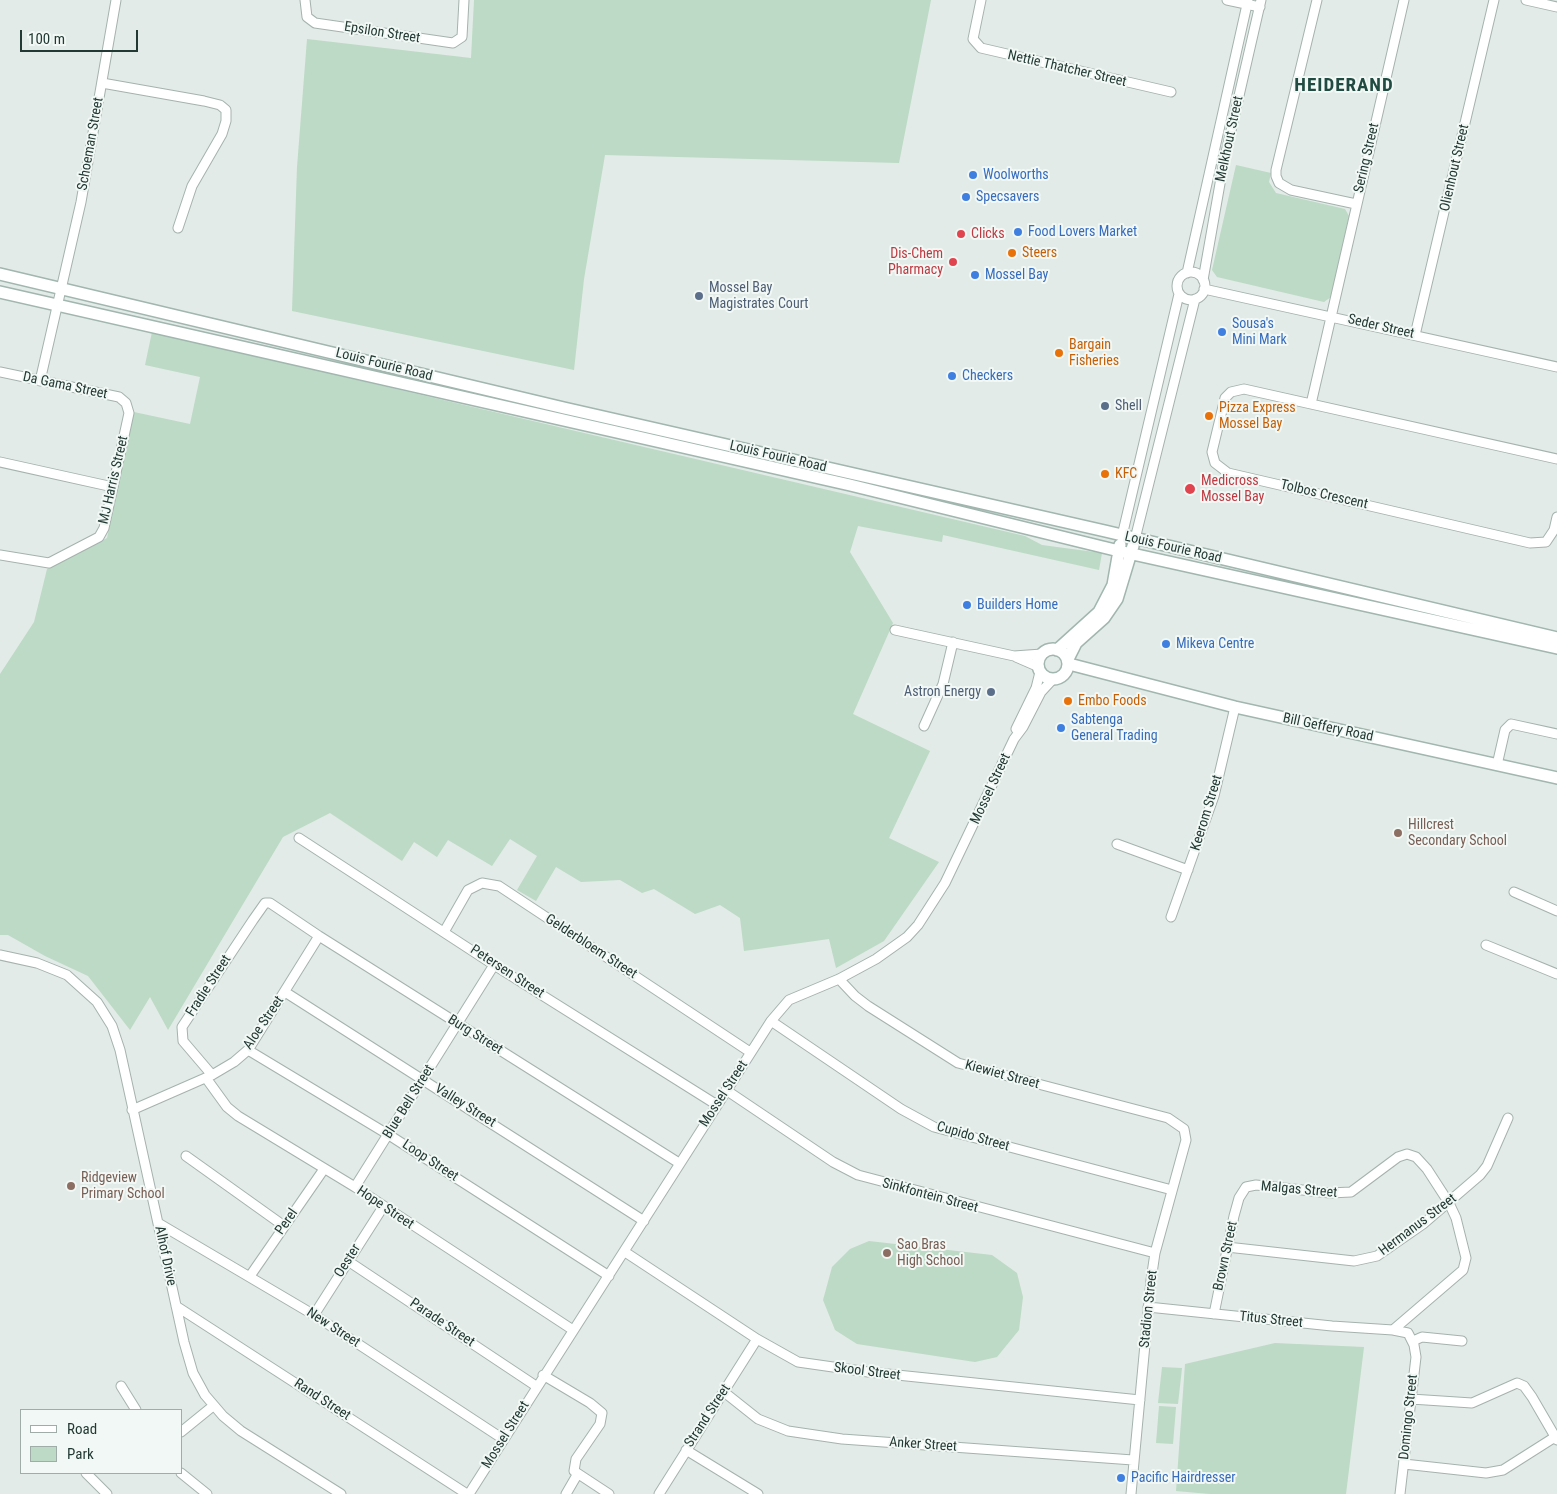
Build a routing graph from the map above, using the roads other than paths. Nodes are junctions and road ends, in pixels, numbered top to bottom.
1 (116, 0) edge
2 (305, 0) edge
3 (464, 0) edge
4 (981, 0) edge
5 (1227, 0) edge
6 (1317, 0) edge
7 (1404, 0) edge
8 (1494, 0) edge
9 (1526, 0) edge
10 (1247, 2) edge
11 (1261, 3) edge
12 (1557, 7) edge
13 (102, 83) junction
14 (1171, 92) dead end
15 (1356, 204) junction
16 (178, 228) dead end
17 (1187, 273) junction
18 (0, 274) edge
19 (1204, 284) junction
20 (60, 287) junction
21 (0, 292) edge
22 (1180, 294) junction
23 (1195, 299) junction
24 (57, 305) junction
25 (1330, 315) junction
26 (1415, 335) junction
27 (1557, 367) edge
28 (0, 372) edge
29 (40, 381) junction
30 (1311, 404) junction
31 (127, 406) joint
32 (1557, 460) edge
33 (0, 462) edge
34 (113, 488) junction
35 (1557, 517) edge
36 (1122, 536) junction
37 (1135, 539) junction
38 (1119, 551) junction
39 (1131, 553) junction
40 (0, 555) edge
41 (895, 630) dead end
42 (1557, 638) edge
43 (953, 642) junction
44 (1557, 648) edge
45 (1057, 650) junction
46 (1042, 654) junction
47 (1014, 656) junction
48 (1067, 665) junction
49 (1040, 670) junction
50 (1053, 679) junction
51 (1235, 707) junction
52 (924, 726) dead end
53 (1557, 734) edge
54 (1014, 739) junction
55 (1497, 765) junction
56 (1557, 778) edge
57 (299, 838) dead end
58 (1117, 844) dead end
59 (1188, 870) junction
60 (1514, 892) dead end
61 (273, 904) joint
62 (1557, 911) edge
63 (1171, 917) dead end
64 (444, 932) junction
65 (319, 936) junction
66 (1486, 945) dead end
67 (0, 955) edge
68 (494, 965) junction
69 (1557, 974) edge
70 (839, 979) junction
71 (286, 992) junction
72 (771, 1021) junction
73 (458, 1024) junction
74 (248, 1050) junction
75 (750, 1052) junction
76 (209, 1077) junction
77 (422, 1079) junction
78 (726, 1090) junction
79 (717, 1104) junction
80 (132, 1110) junction
81 (1508, 1118) dead end
82 (1184, 1129) joint
83 (389, 1135) junction
84 (186, 1156) dead end
85 (679, 1163) junction
86 (324, 1169) junction
87 (355, 1187) junction
88 (1172, 1190) junction
89 (1239, 1198) joint
90 (1449, 1203) junction
91 (383, 1207) junction
92 (644, 1220) junction
93 (158, 1223) junction
94 (284, 1226) junction
95 (1227, 1247) junction
96 (625, 1252) junction
97 (1155, 1253) junction
98 (348, 1261) junction
99 (250, 1276) junction
100 (609, 1276) junction
101 (176, 1306) junction
102 (1148, 1307) junction
103 (1214, 1314) junction
104 (314, 1315) junction
105 (572, 1330) junction
106 (1393, 1330) junction
107 (758, 1339) junction
108 (1413, 1341) junction
109 (1462, 1341) dead end
110 (543, 1375) junction
111 (121, 1386) dead end
112 (536, 1386) junction
113 (724, 1392) junction
114 (1412, 1399) junction
115 (1140, 1400) junction
116 (213, 1406) junction
117 (135, 1409) edge
118 (182, 1431) edge
119 (503, 1439) junction
120 (1556, 1439) edge
121 (686, 1450) junction
122 (1133, 1460) junction
123 (1404, 1464) junction
124 (87, 1474) edge
125 (182, 1474) edge
126 (577, 1475) junction
127 (107, 1494) edge
128 (208, 1494) edge
129 (341, 1494) edge
130 (468, 1494) edge
131 (566, 1494) edge
132 (609, 1494) edge
133 (659, 1494) edge
134 (758, 1494) edge
135 (1131, 1494) edge
136 (1400, 1494) edge

1 - 13 street, Schoeman Street
2 - 3 street, Epsilon Street
4 - 14 street, Nettie Thatcher Street
5 - 10 street
6 - 15 street
7 - 15 street, Sering Street
8 - 26 street, Olienhout Street
9 - 12 street
10 - 11 street
10 - 17 street, Melkhout Street
11 - 19 street, Melkhout Street
13 - 16 street
13 - 20 street, Schoeman Street
15 - 25 street, Sering Street
17 - 19 street
17 - 22 street
18 - 20 main road, Louis Fourie Road
19 - 23 street
19 - 25 street, Seder Street
20 - 24 street, Schoeman Street
20 - 36 main road, Louis Fourie Road
21 - 24 main road, Louis Fourie Road
22 - 23 street
22 - 36 street
23 - 37 street
24 - 29 street, Schoeman Street
24 - 38 main road, Louis Fourie Road
25 - 26 street, Seder Street
25 - 30 street, Sering Street
26 - 27 street, Seder Street
28 - 29 street, Da Gama Street
29 - 31 street, Da Gama Street
30 - 32 street, Tolbos Crescent
30 - 35 street, Tolbos Crescent
31 - 34 street, MJ Harris Street
33 - 34 street
34 - 40 street, MJ Harris Street
36 - 37 main road, Louis Fourie Road
36 - 38 main road
37 - 39 main road
37 - 42 main road, Louis Fourie Road
38 - 39 main road, Louis Fourie Road
38 - 45 main road
39 - 44 main road, Louis Fourie Road
39 - 48 main road
41 - 43 street
43 - 47 street
43 - 52 street
45 - 46 main road
45 - 48 main road
46 - 47 street
46 - 49 main road
47 - 49 street
48 - 50 main road
48 - 51 main road, Bill Geffery Road
49 - 50 main road
49 - 54 street
50 - 54 street
51 - 55 main road, Bill Geffery Road
51 - 59 street, Keerom Street
53 - 55 street
54 - 70 street, Mossel Street
55 - 56 main road, Bill Geffery Road
57 - 64 street, Petersen Street
58 - 59 street
59 - 63 street, Keerom Street
60 - 62 street
61 - 65 street, Burg Street
61 - 76 street, Fradie Street
64 - 68 street, Petersen Street
64 - 75 street, Gelderbloem Street
65 - 71 street, Aloe Street
65 - 73 street, Burg Street
66 - 69 street
67 - 80 street, Alhof Drive
68 - 73 street, Blue Bell Street
68 - 79 street, Petersen Street
70 - 72 street, Mossel Street
70 - 82 street, Kiewiet Street
71 - 74 street, Aloe Street
71 - 77 street, Valley Street
72 - 75 street, Mossel Street
72 - 88 street, Cupido Street
73 - 77 street, Blue Bell Street
73 - 85 street, Burg Street
74 - 76 street, Aloe Street
74 - 83 street, Loop Street
75 - 78 street, Mossel Street
76 - 80 street, Aloe Street
76 - 86 street, Hope Street
77 - 83 street, Blue Bell Street
77 - 92 street, Valley Street
78 - 79 street, Mossel Street
78 - 97 street, Sinkfontein Street
79 - 85 street, Mossel Street
80 - 93 street, Alhof Drive
81 - 90 street, Hermanus Street
82 - 88 street, Stadion Street
83 - 87 street, Blue Bell Street
83 - 100 street, Loop Street
84 - 94 street
85 - 92 street, Mossel Street
86 - 87 street, Hope Street
86 - 94 street, Perel
87 - 91 street, Hope Street
88 - 97 street, Stadion Street
89 - 90 street, Malgas Street
89 - 95 street, Brown Street
90 - 95 street, Hermanus Street
90 - 106 street
91 - 98 street, Oester
91 - 105 street, Hope Street
92 - 96 street, Mossel Street
93 - 99 street, New Street
93 - 101 street, Alhof Drive
94 - 99 street, Perel
95 - 103 street, Brown Street
96 - 100 street, Mossel Street
96 - 107 street, Skool Street
97 - 102 street, Stadion Street
98 - 104 street, Oester
98 - 112 street, Parade Street
99 - 104 street, New Street
100 - 105 street, Mossel Street
101 - 116 street, Alhof Drive
101 - 130 street, Rand Street
102 - 103 street, Titus Street
102 - 115 street, Stadion Street
103 - 106 street, Titus Street
104 - 119 street, New Street
105 - 110 street, Mossel Street
106 - 108 street, Titus Street
107 - 113 street, Strand Street
107 - 115 street, Skool Street
108 - 109 street
108 - 114 street, Domingo Street
110 - 112 street, Mossel Street
110 - 126 street
111 - 117 street
112 - 119 street, Mossel Street
113 - 121 street, Strand Street
113 - 122 street, Anker Street
114 - 120 street
114 - 123 street, Domingo Street
115 - 122 street, Stadion Street
116 - 118 street
116 - 129 street, Alhof Drive
119 - 130 street, Mossel Street
120 - 123 street
121 - 133 street, Strand Street
121 - 134 street
122 - 135 street, Stadion Street
123 - 136 street, Domingo Street
124 - 127 street
125 - 128 street
126 - 131 street
126 - 132 street

